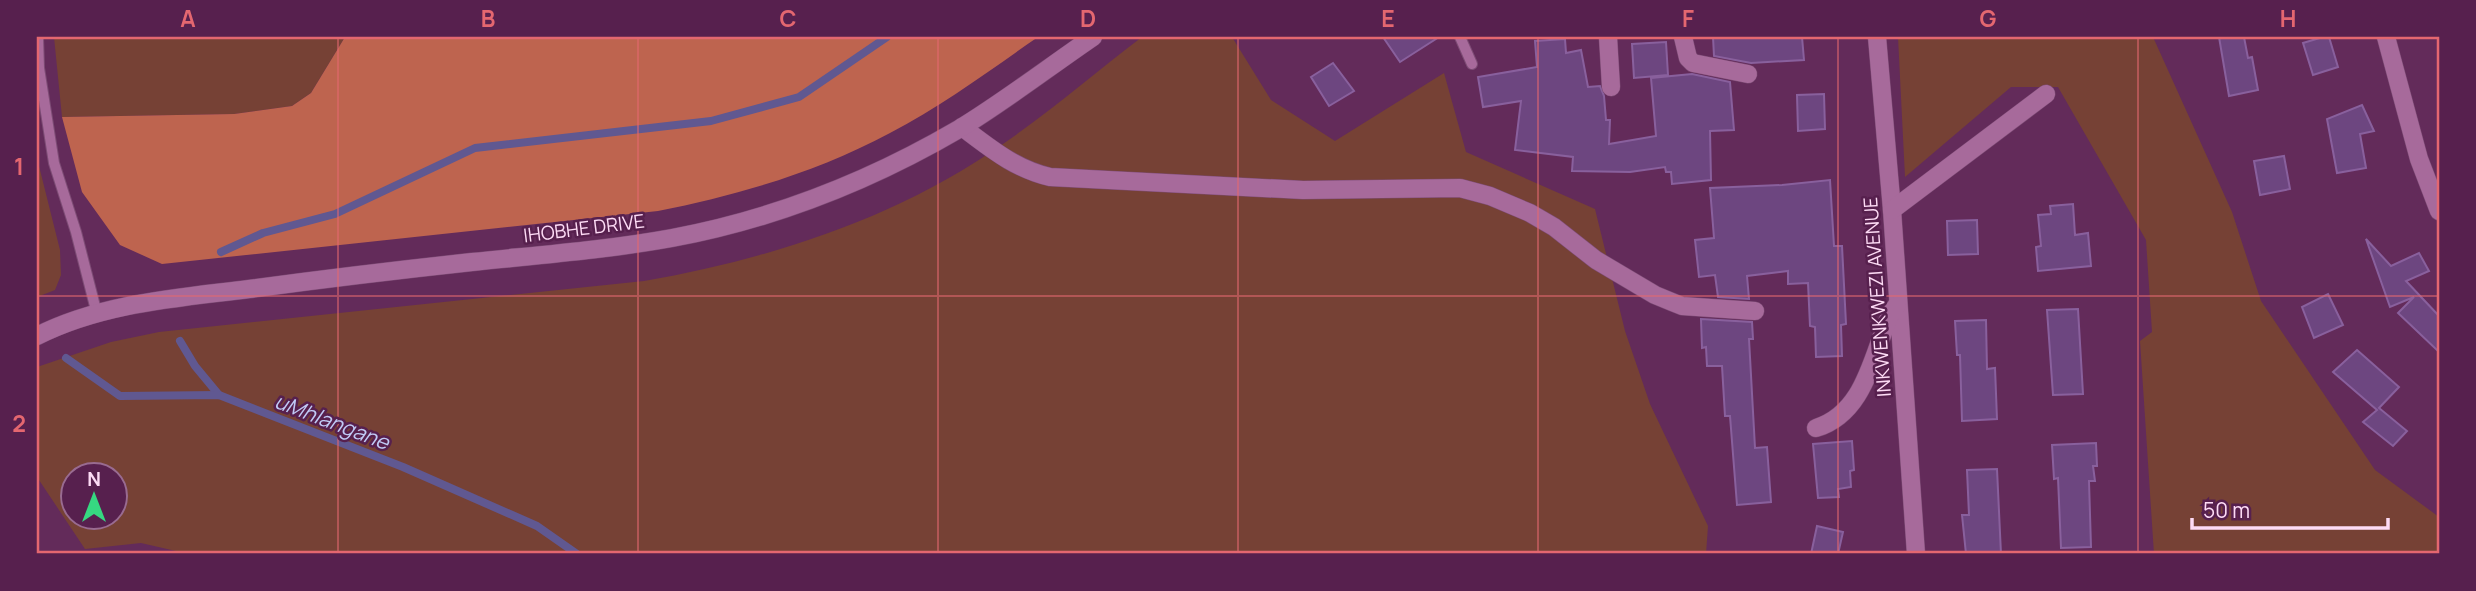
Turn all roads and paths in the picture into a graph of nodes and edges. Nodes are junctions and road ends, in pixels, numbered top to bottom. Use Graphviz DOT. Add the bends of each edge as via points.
graph roads {
  1 [pos="38,37"];
  2 [pos="1093,37"];
  3 [pos="1460,37"];
  4 [pos="1608,37"];
  5 [pos="1683,37"];
  6 [pos="1877,37"];
  7 [pos="2386,37"];
  8 [pos="1472,64"];
  9 [pos="1748,74"];
  10 [pos="1611,87"];
  11 [pos="2046,94"];
  12 [pos="962,127"];
  13 [pos="1892,210"];
  14 [pos="2439,211"];
  15 [pos="1897,305"];
  16 [pos="1755,311"];
  17 [pos="97,314"];
  18 [pos="37,336"];
  19 [pos="1816,428"];
  20 [pos="1916,554"];
  1 -- 17 [label="lane" via="54,163"];
  2 -- 12 [label="street, IHOBHE DRIVE"];
  3 -- 8 [label="lane"];
  4 -- 10 [label="street"];
  5 -- 9 [label="street" via="1693,63"];
  6 -- 13 [label="street, INKWENKWEZI AVENUE"];
  7 -- 14 [label="street"];
  11 -- 13 [label="street"];
  12 -- 16 [label="street" via="996,154 1050,177 1303,190 1432,187 1475,191 1530,213 1655,295 1682,306"];
  12 -- 17 [label="street, IHOBHE DRIVE" via="893,166 796,206 673,238 148,302"];
  13 -- 15 [label="street, INKWENKWEZI AVENUE"];
  15 -- 19 [label="street" via="1855,401 1837,418"];
  15 -- 20 [label="street, INKWENKWEZI AVENUE"];
  17 -- 18 [label="street, IHOBHE DRIVE"];
}
